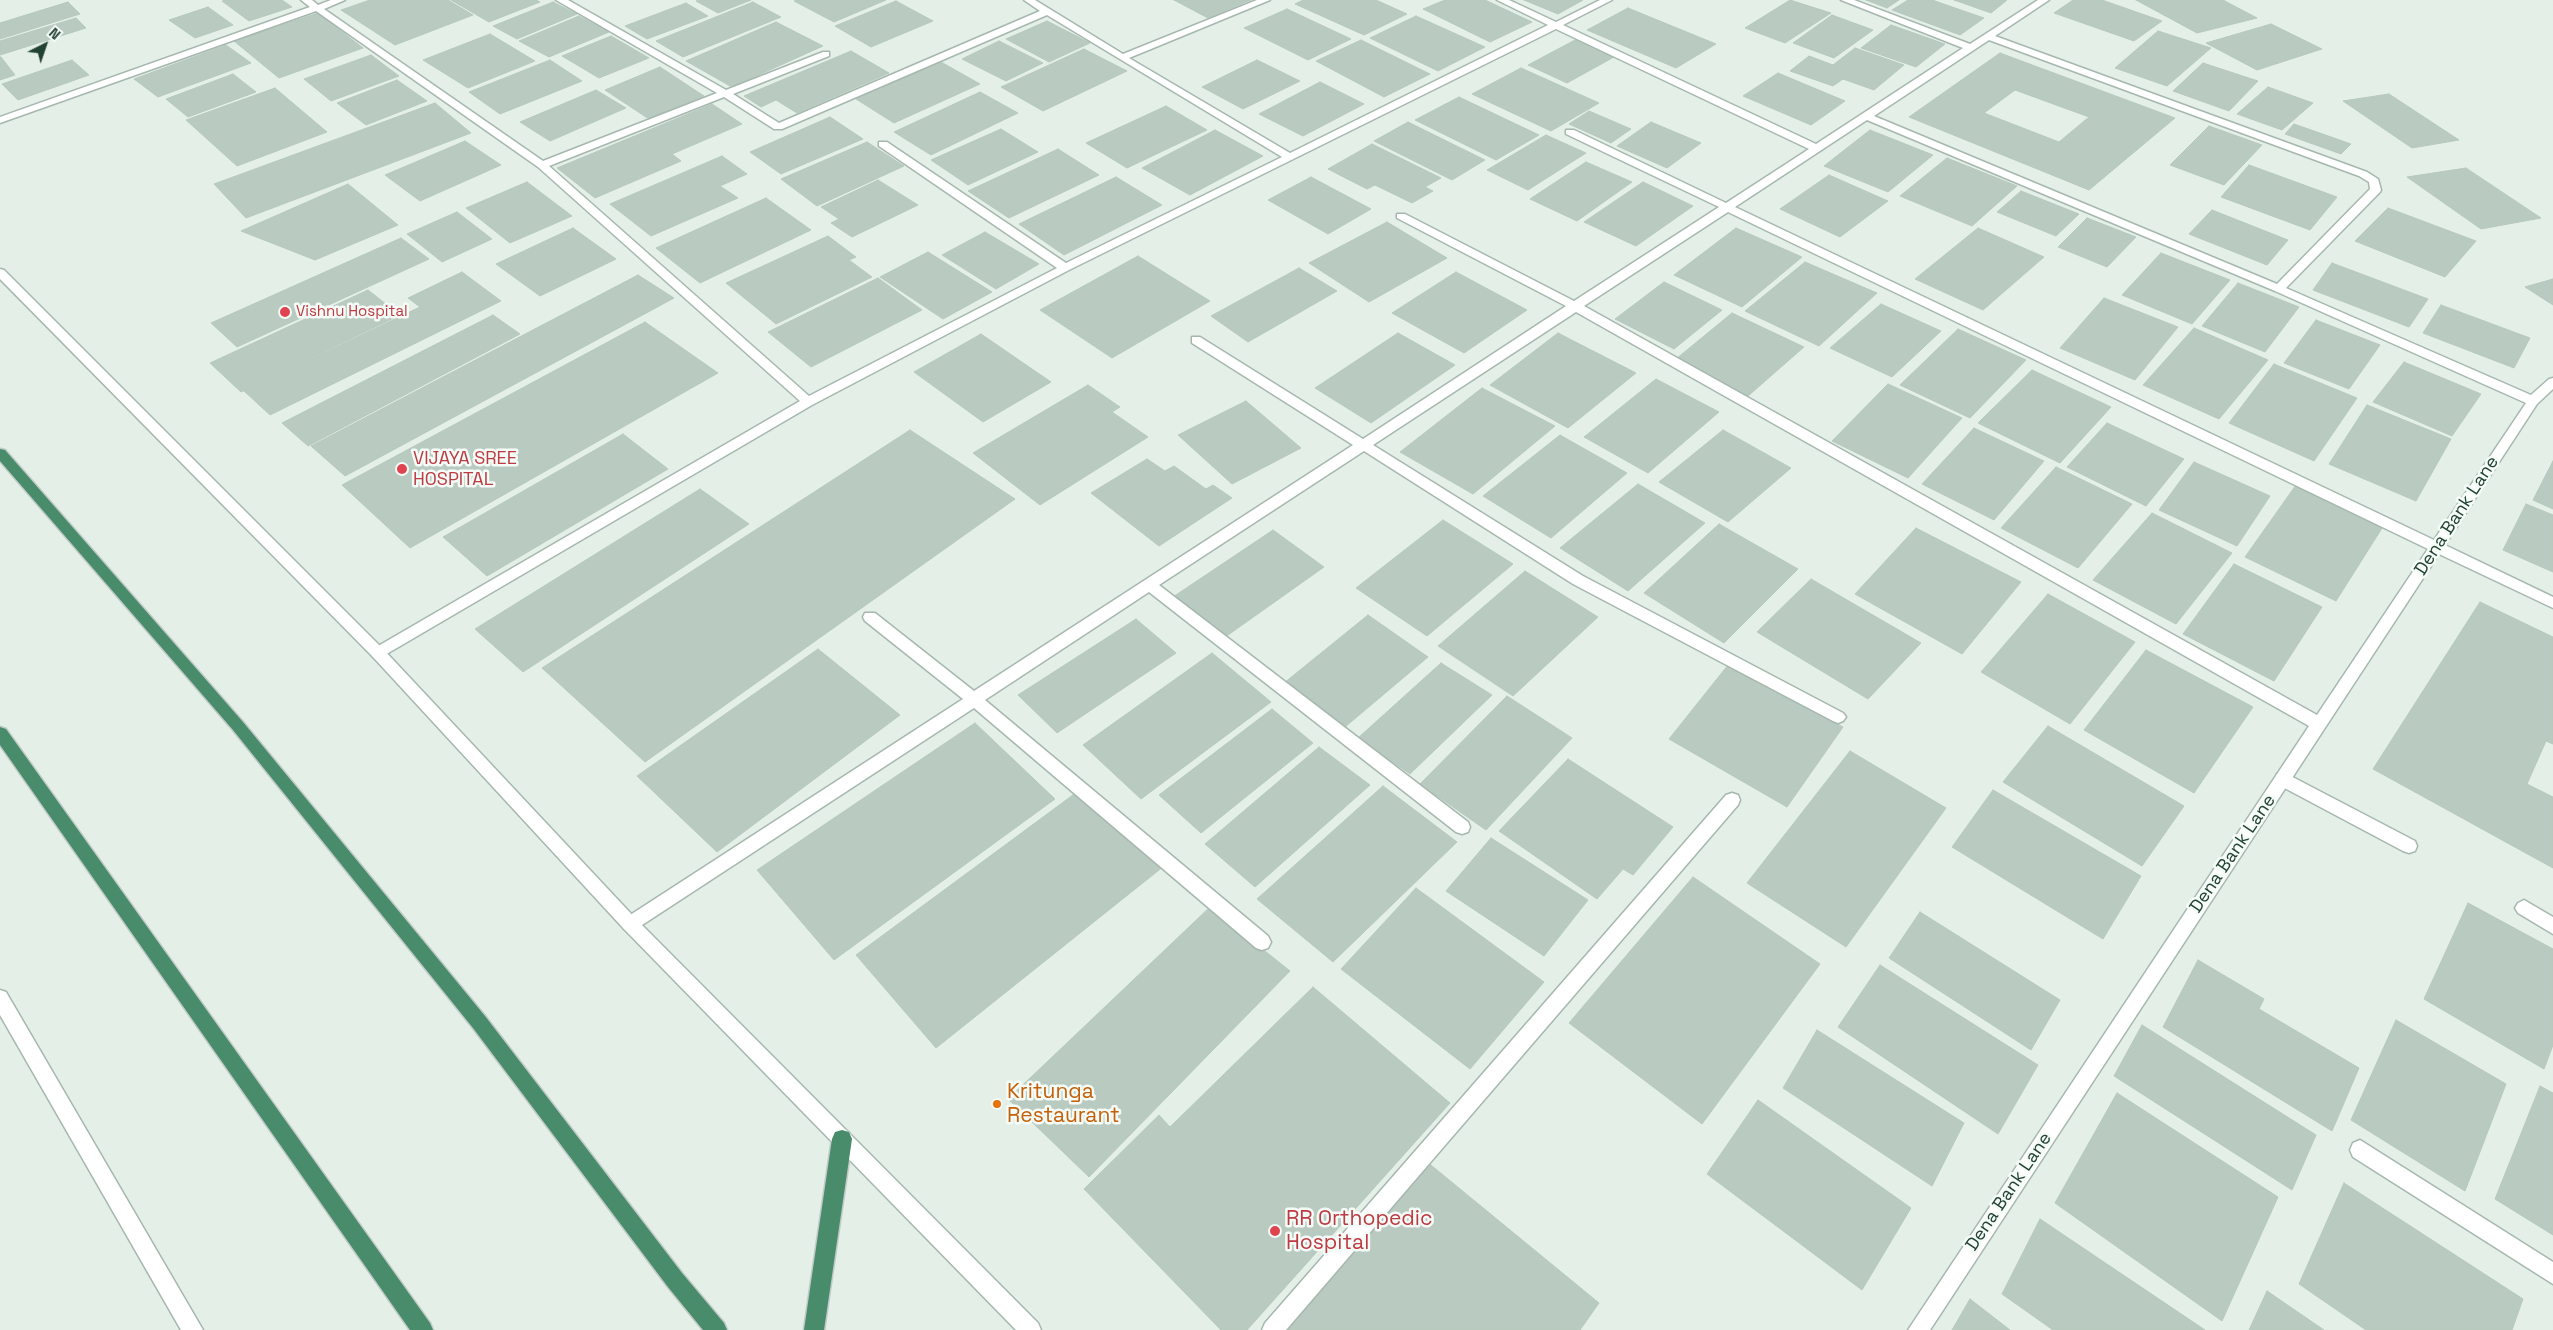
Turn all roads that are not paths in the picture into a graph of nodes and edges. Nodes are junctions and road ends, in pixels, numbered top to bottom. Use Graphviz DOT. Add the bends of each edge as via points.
graph roads {
  1 [pos="306,0"];
  2 [pos="340,0"];
  3 [pos="562,0"];
  4 [pos="1029,0"];
  5 [pos="1265,0"];
  6 [pos="1502,0"];
  7 [pos="1607,0"];
  8 [pos="1846,0"];
  9 [pos="2044,0"];
  10 [pos="317,7"];
  11 [pos="1046,12"];
  12 [pos="1556,24"];
  13 [pos="1988,37"];
  14 [pos="1971,48"];
  15 [pos="826,54"];
  16 [pos="1122,58"];
  17 [pos="726,94"];
  18 [pos="1866,116"];
  19 [pos="0,120"];
  20 [pos="1570,132"];
  21 [pos="883,144"];
  22 [pos="1817,149"];
  23 [pos="1290,157"];
  24 [pos="542,165"];
  25 [pos="1727,208"];
  26 [pos="1401,216"];
  27 [pos="1065,268"];
  28 [pos="0,272"];
  29 [pos="2279,289"];
  30 [pos="1575,306"];
  31 [pos="1196,340"];
  32 [pos="2553,382"];
  33 [pos="2533,401"];
  34 [pos="808,402"];
  35 [pos="1362,445"];
  36 [pos="0,453"];
  37 [pos="2437,546"];
  38 [pos="1149,585"];
  39 [pos="2553,603"];
  40 [pos="870,617"];
  41 [pos="378,653"];
  42 [pos="974,699"];
  43 [pos="1838,717"];
  44 [pos="2319,724"];
  45 [pos="0,733"];
  46 [pos="2283,779"];
  47 [pos="1732,800"];
  48 [pos="1462,827"];
  49 [pos="2409,846"];
  50 [pos="2524,908"];
  51 [pos="630,924"];
  52 [pos="2553,926"];
  53 [pos="1262,942"];
  54 [pos="0,998"];
  55 [pos="842,1139"];
  56 [pos="2360,1150"];
  57 [pos="2553,1274"];
  58 [pos="193,1330"];
  59 [pos="422,1330"];
  60 [pos="717,1330"];
  61 [pos="814,1330"];
  62 [pos="1031,1330"];
  63 [pos="1272,1330"];
  64 [pos="1918,1330"];
  1 -- 10 [label="street"];
  2 -- 10 [label="street"];
  3 -- 17 [label="street"];
  4 -- 11 [label="street"];
  5 -- 16 [label="street"];
  6 -- 12 [label="street"];
  7 -- 12 [label="street"];
  8 -- 14 [label="street"];
  9 -- 13 [label="street"];
  10 -- 19 [label="street"];
  10 -- 24 [label="street"];
  11 -- 16 [label="street"];
  11 -- 17 [label="street" via="778,127"];
  12 -- 22 [label="street"];
  12 -- 23 [label="street"];
  13 -- 14 [label="street"];
  13 -- 29 [label="street" via="2363,174 2374,181 2376,190"];
  14 -- 18 [label="street"];
  15 -- 17 [label="street"];
  16 -- 23 [label="street"];
  17 -- 24 [label="street"];
  18 -- 22 [label="street"];
  18 -- 29 [label="street"];
  20 -- 25 [label="street"];
  21 -- 27 [label="street"];
  22 -- 25 [label="street"];
  23 -- 27 [label="street"];
  24 -- 34 [label="street"];
  25 -- 30 [label="street"];
  25 -- 37 [label="street"];
  26 -- 30 [label="street"];
  27 -- 34 [label="street"];
  28 -- 41 [label="street"];
  29 -- 33 [label="street"];
  30 -- 35 [label="street"];
  30 -- 44 [label="street"];
  31 -- 35 [label="street"];
  32 -- 33 [label="street, Dena Bank Lane"];
  33 -- 37 [label="street, Dena Bank Lane"];
  34 -- 41 [label="street"];
  35 -- 38 [label="street"];
  35 -- 43 [label="street" via="1578,580"];
  36 -- 60 [label="highway" via="245,733 479,1022 674,1280"];
  37 -- 39 [label="street"];
  37 -- 44 [label="street, Dena Bank Lane"];
  38 -- 42 [label="street"];
  38 -- 48 [label="street"];
  40 -- 42 [label="street"];
  41 -- 51 [label="street"];
  42 -- 51 [label="street"];
  42 -- 53 [label="street"];
  44 -- 46 [label="street, Dena Bank Lane"];
  45 -- 59 [label="highway"];
  46 -- 49 [label="street"];
  46 -- 64 [label="street, Dena Bank Lane"];
  47 -- 63 [label="street"];
  50 -- 52 [label="street"];
  51 -- 55 [label="street"];
  54 -- 58 [label="street"];
  55 -- 61 [label="highway"];
  55 -- 62 [label="street"];
  56 -- 57 [label="street"];
}
